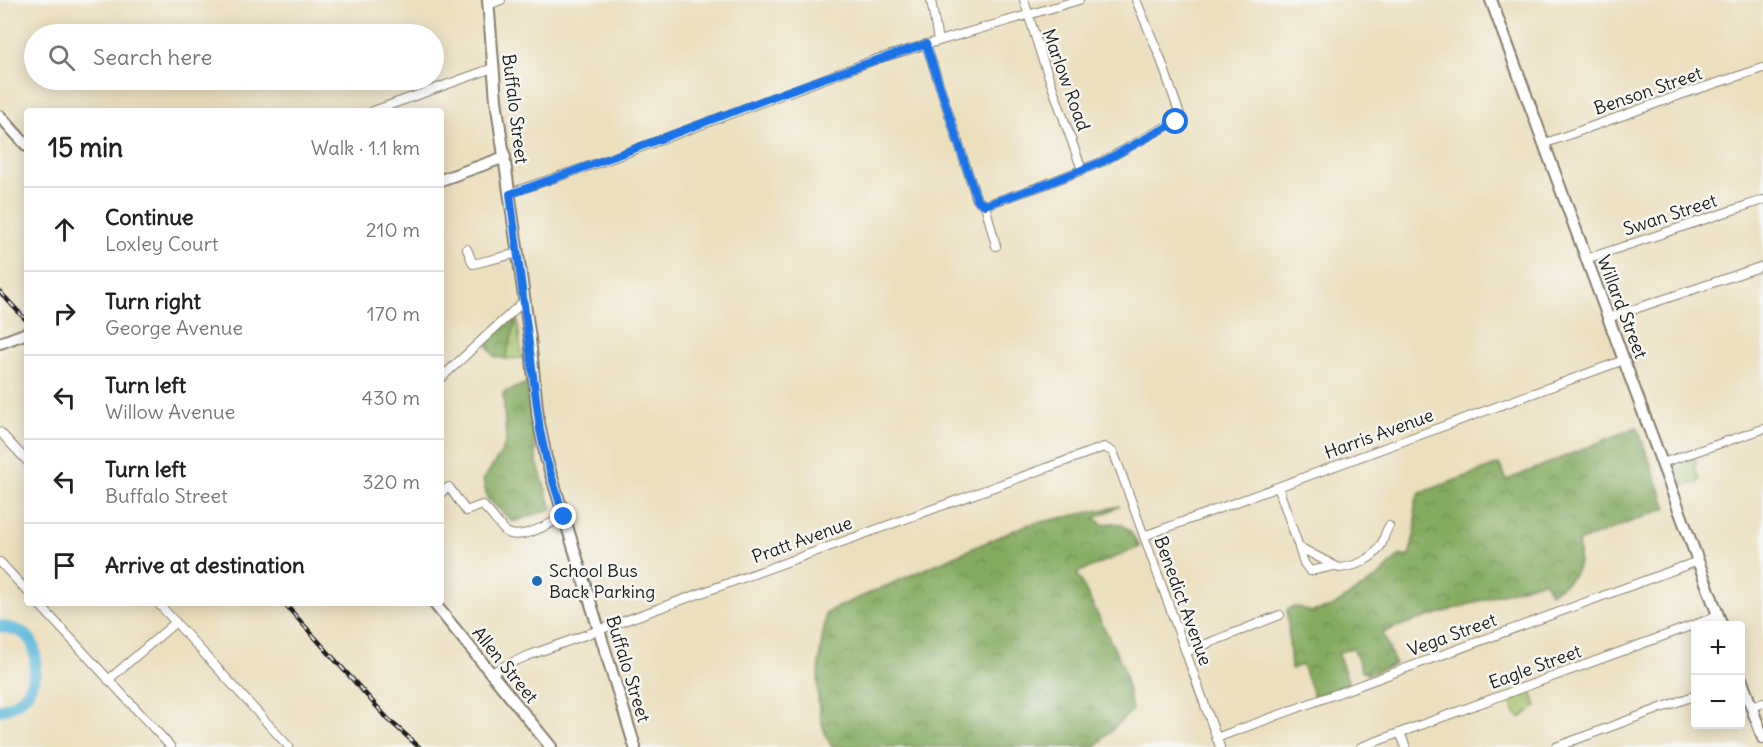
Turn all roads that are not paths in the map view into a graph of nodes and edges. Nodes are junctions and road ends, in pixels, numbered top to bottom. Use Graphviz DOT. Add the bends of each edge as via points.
graph roads {
  1 [pos="501,0"];
  2 [pos="931,0"];
  3 [pos="1023,0"];
  4 [pos="1079,0"];
  5 [pos="1136,0"];
  6 [pos="1491,0"];
  7 [pos="488,2"];
  8 [pos="1027,16"];
  9 [pos="938,41"];
  10 [pos="926,44"];
  11 [pos="493,68"];
  12 [pos="1763,68"];
  13 [pos="444,86"];
  14 [pos="432,90"];
  15 [pos="381,108"];
  16 [pos="0,116"];
  17 [pos="24,143"];
  18 [pos="1543,144"];
  19 [pos="505,157"];
  20 [pos="1082,170"];
  21 [pos="444,179"];
  22 [pos="510,194"];
  23 [pos="1763,200"];
  24 [pos="985,205"];
  25 [pos="996,246"];
  26 [pos="467,249"];
  27 [pos="518,254"];
  28 [pos="1586,259"];
  29 [pos="1763,266"];
  30 [pos="525,300"];
  31 [pos="1608,318"];
  32 [pos="24,334"];
  33 [pos="0,344"];
  34 [pos="1624,360"];
  35 [pos="444,375"];
  36 [pos="1763,429"];
  37 [pos="0,432"];
  38 [pos="24,458"];
  39 [pos="1662,463"];
  40 [pos="1118,464"];
  41 [pos="1278,487"];
  42 [pos="444,490"];
  43 [pos="564,517"];
  44 [pos="1389,526"];
  45 [pos="1144,536"];
  46 [pos="1299,547"];
  47 [pos="1698,561"];
  48 [pos="0,562"];
  49 [pos="1334,566"];
  50 [pos="24,588"];
  51 [pos="41,606"];
  52 [pos="161,606"];
  53 [pos="436,606"];
  54 [pos="1280,615"];
  55 [pos="1720,621"];
  56 [pos="176,622"];
  57 [pos="599,630"];
  58 [pos="1691,631"];
  59 [pos="1186,652"];
  60 [pos="490,674"];
  61 [pos="108,680"];
  62 [pos="1745,688"];
  63 [pos="1691,696"];
  64 [pos="1763,703"];
  65 [pos="1752,707"];
  66 [pos="1400,733"];
  67 [pos="1216,738"];
  68 [pos="1763,738"];
  69 [pos="168,746"];
  70 [pos="289,747"];
  71 [pos="551,747"];
  72 [pos="635,747"];
  73 [pos="1220,747"];
  74 [pos="1361,747"];
  75 [pos="1406,747"];
  76 [pos="1556,747"];
  1 -- 7 [label="street"];
  2 -- 9 [label="street"];
  3 -- 8 [label="street, Marlow Road"];
  4 -- 8 [label="street"];
  5 -- 20 [label="street" via="1181,118"];
  6 -- 18 [label="street, Willard Street"];
  7 -- 11 [label="street, Buffalo Street"];
  8 -- 9 [label="street"];
  8 -- 20 [label="street, Marlow Road"];
  9 -- 10 [label="street"];
  10 -- 22 [label="street"];
  10 -- 24 [label="street" via="977,200"];
  11 -- 13 [label="street"];
  11 -- 19 [label="street, Buffalo Street"];
  12 -- 18 [label="street, Benson Street"];
  14 -- 15 [label="street"];
  16 -- 17 [label="street"];
  18 -- 28 [label="street, Willard Street"];
  19 -- 21 [label="street"];
  19 -- 22 [label="street, Buffalo Street"];
  20 -- 24 [label="street"];
  22 -- 27 [label="street, Buffalo Street"];
  23 -- 28 [label="street, Swan Street"];
  24 -- 25 [label="street"];
  26 -- 27 [label="street" via="473,264"];
  27 -- 30 [label="street, Buffalo Street"];
  28 -- 31 [label="street, Willard Street"];
  29 -- 31 [label="street"];
  30 -- 35 [label="street"];
  30 -- 43 [label="street, Buffalo Street" via="540,430"];
  31 -- 34 [label="street, Willard Street"];
  32 -- 33 [label="street"];
  34 -- 39 [label="street, Willard Street"];
  34 -- 41 [label="street, Harris Avenue"];
  36 -- 39 [label="street"];
  37 -- 38 [label="street"];
  39 -- 47 [label="street, Willard Street"];
  40 -- 45 [label="street, Benedict Avenue"];
  40 -- 57 [label="street, Pratt Avenue" via="1110,448 1090,451"];
  41 -- 45 [label="street, Harris Avenue"];
  41 -- 46 [label="street"];
  42 -- 43 [label="street" via="451,488 466,511 482,506 511,534 527,534"];
  43 -- 57 [label="street, Buffalo Street"];
  44 -- 49 [label="street" via="1381,546 1368,559 1343,568"];
  45 -- 59 [label="street, Benedict Avenue"];
  46 -- 49 [label="street"];
  46 -- 49 [label="street" via="1310,571"];
  47 -- 55 [label="street, Willard Street"];
  47 -- 67 [label="street, Vega Street"];
  48 -- 50 [label="street"];
  51 -- 61 [label="street"];
  52 -- 56 [label="street"];
  53 -- 60 [label="street, Allen Street"];
  54 -- 59 [label="street"];
  56 -- 61 [label="street"];
  56 -- 70 [label="street"];
  57 -- 60 [label="street, Pratt Avenue"];
  57 -- 72 [label="street, Buffalo Street"];
  58 -- 66 [label="street, Eagle Street"];
  59 -- 67 [label="street, Benedict Avenue"];
  60 -- 71 [label="street, Allen Street"];
  61 -- 69 [label="street"];
  62 -- 65 [label="street"];
  63 -- 76 [label="street"];
  64 -- 65 [label="street"];
  65 -- 68 [label="street"];
  66 -- 74 [label="street, Eagle Street"];
  66 -- 75 [label="street"];
  67 -- 73 [label="street, Benedict Avenue"];
}
